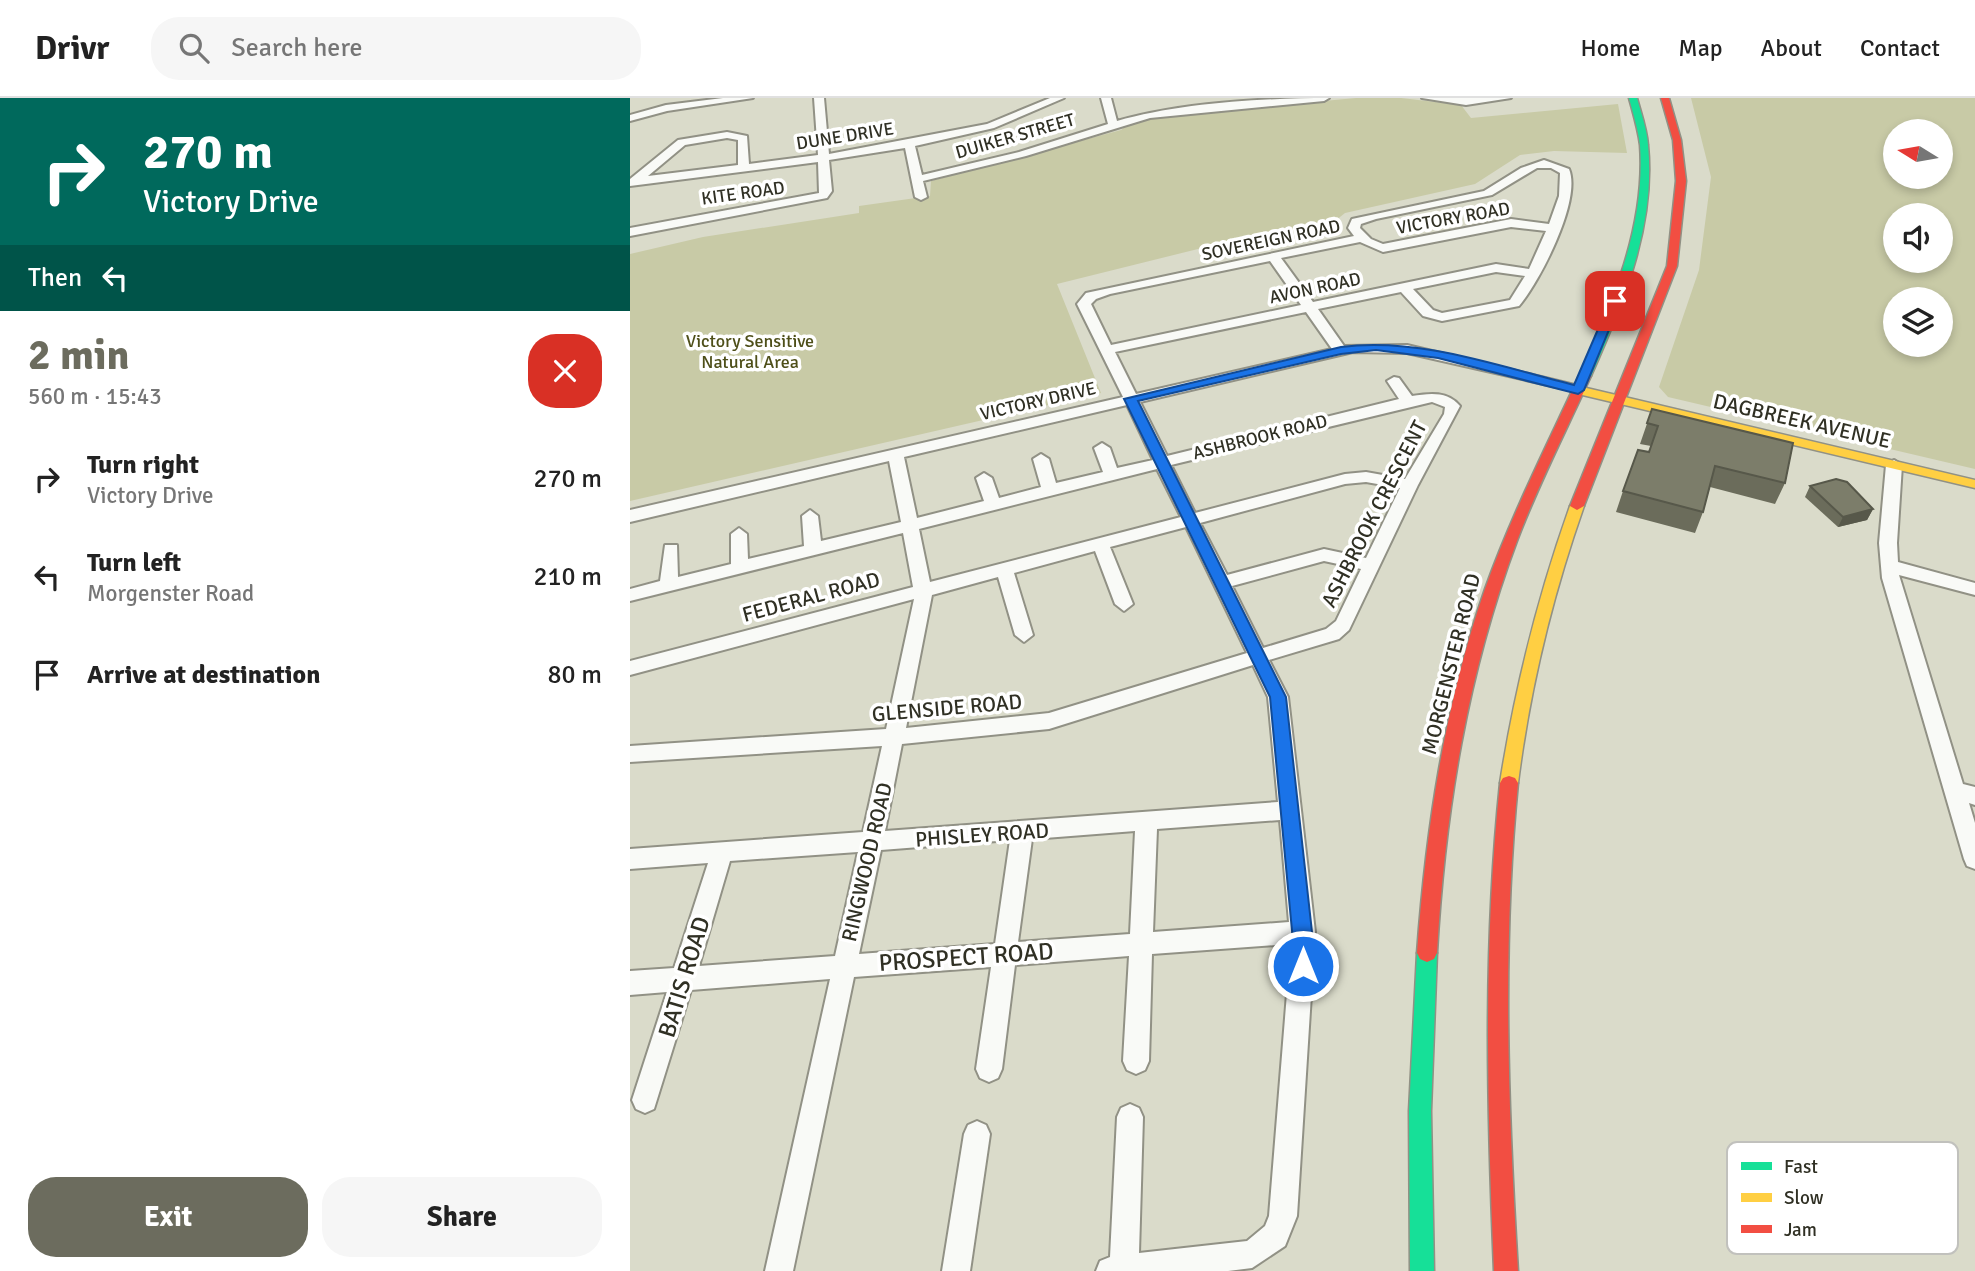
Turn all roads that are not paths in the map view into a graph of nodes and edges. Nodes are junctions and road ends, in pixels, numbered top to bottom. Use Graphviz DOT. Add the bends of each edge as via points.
graph roads {
  1 [pos="746,98"];
  2 [pos="819,98"];
  3 [pos="1059,98"];
  4 [pos="1106,98"];
  5 [pos="1324,98"];
  6 [pos="1427,98"];
  7 [pos="1506,98"];
  8 [pos="1633,98"];
  9 [pos="1665,98"];
  10 [pos="1465,100"];
  11 [pos="1201,104"];
  12 [pos="630,118"];
  13 [pos="1113,125"];
  14 [pos="909,144"];
  15 [pos="824,158"];
  16 [pos="744,169"];
  17 [pos="918,179"];
  18 [pos="631,184"];
  19 [pos="921,197"];
  20 [pos="1552,228"];
  21 [pos="630,232"];
  22 [pos="1362,238"];
  23 [pos="1274,257"];
  24 [pos="1532,273"];
  25 [pos="1403,286"];
  26 [pos="1311,307"];
  27 [pos="1106,350"];
  28 [pos="1341,351"];
  29 [pos="1394,381"];
  30 [pos="1578,390"];
  31 [pos="1130,399"];
  32 [pos="1619,400"];
  33 [pos="1408,401"];
  34 [pos="1102,448"];
  35 [pos="895,453"];
  36 [pos="1041,459"];
  37 [pos="1164,461"];
  38 [pos="1894,465"];
  39 [pos="1112,475"];
  40 [pos="984,478"];
  41 [pos="1975,484"];
  42 [pos="1410,485"];
  43 [pos="1050,490"];
  44 [pos="993,505"];
  45 [pos="630,516"];
  46 [pos="810,516"];
  47 [pos="1191,519"];
  48 [pos="910,525"];
  49 [pos="739,534"];
  50 [pos="1100,543"];
  51 [pos="671,549"];
  52 [pos="813,549"];
  53 [pos="1371,565"];
  54 [pos="1889,566"];
  55 [pos="740,567"];
  56 [pos="1004,569"];
  57 [pos="1222,583"];
  58 [pos="668,585"];
  59 [pos="1975,589"];
  60 [pos="923,590"];
  61 [pos="630,595"];
  62 [pos="1124,604"];
  63 [pos="1024,635"];
  64 [pos="1258,656"];
  65 [pos="630,668"];
  66 [pos="895,737"];
  67 [pos="630,754"];
  68 [pos="1954,791"];
  69 [pos="1975,796"];
  70 [pos="1291,810"];
  71 [pos="1146,823"];
  72 [pos="1022,832"];
  73 [pos="871,842"];
  74 [pos="722,853"];
  75 [pos="630,859"];
  76 [pos="1975,859"];
  77 [pos="1303,932"];
  78 [pos="1142,945"];
  79 [pos="1006,955"];
  80 [pos="843,966"];
  81 [pos="685,979"];
  82 [pos="630,983"];
  83 [pos="1136,1061"];
  84 [pos="989,1069"];
  85 [pos="645,1100"];
  86 [pos="1130,1117"];
  87 [pos="977,1134"];
  88 [pos="1117,1270"];
  89 [pos="779,1271"];
  90 [pos="956,1271"];
  91 [pos="1422,1271"];
  92 [pos="1506,1271"];
  1 -- 12 [label="street" via="666,108"];
  2 -- 15 [label="street"];
  3 -- 14 [label="street, DUNE DRIVE" via="990,126"];
  4 -- 13 [label="street"];
  5 -- 11 [label="street, DUIKER STREET"];
  6 -- 10 [label="street"];
  7 -- 10 [label="street"];
  8 -- 30 [label="main road, MORGENSTER ROAD" via="1646,150 1643,213 1626,276"];
  9 -- 32 [label="main road" via="1681,168 1679,229 1672,266"];
  11 -- 13 [label="street, DUIKER STREET"];
  13 -- 17 [label="street, DUIKER STREET" via="1023,154"];
  14 -- 15 [label="street, DUNE DRIVE"];
  14 -- 17 [label="street"];
  15 -- 16 [label="street, DUNE DRIVE"];
  15 -- 21 [label="street, KITE ROAD" via="827,191 823,197"];
  16 -- 18 [label="street, DUNE DRIVE"];
  16 -- 18 [label="street" via="743,138 727,135 682,142"];
  17 -- 19 [label="street"];
  20 -- 22 [label="street, VICTORY ROAD" via="1511,223 1384,248 1371,246"];
  20 -- 22 [label="street, SOVEREIGN ROAD" via="1563,202 1564,171 1532,165 1485,194 1360,220 1354,228"];
  20 -- 24 [label="street"];
  22 -- 23 [label="street, SOVEREIGN ROAD"];
  23 -- 26 [label="street"];
  23 -- 27 [label="street, SOVEREIGN ROAD" via="1107,291 1085,301"];
  24 -- 25 [label="street, AVON ROAD" via="1496,268"];
  24 -- 25 [label="street" via="1514,303 1450,318 1428,313"];
  25 -- 26 [label="street, AVON ROAD"];
  26 -- 27 [label="street, AVON ROAD"];
  26 -- 28 [label="street"];
  27 -- 31 [label="street"];
  28 -- 30 [label="street, VICTORY DRIVE" via="1376,346 1407,349"];
  28 -- 31 [label="street, VICTORY DRIVE"];
  29 -- 33 [label="street, ASHBROOK CRESCENT"];
  30 -- 32 [label="main road, DAGBREEK AVENUE"];
  30 -- 91 [label="main road, MORGENSTER ROAD" via="1503,553 1472,654 1445,774 1425,959 1419,1088"];
  31 -- 35 [label="street, VICTORY DRIVE"];
  31 -- 37 [label="street"];
  32 -- 38 [label="main road, DAGBREEK AVENUE"];
  32 -- 92 [label="main road" via="1554,573 1516,732 1499,939"];
  33 -- 37 [label="street, ASHBROOK ROAD"];
  33 -- 42 [label="street, ASHBROOK CRESCENT" via="1433,396 1453,406"];
  34 -- 39 [label="street"];
  35 -- 45 [label="street, VICTORY DRIVE"];
  35 -- 48 [label="street, RINGWOOD ROAD"];
  36 -- 43 [label="street"];
  37 -- 39 [label="street, ASHBROOK ROAD"];
  37 -- 47 [label="street"];
  38 -- 41 [label="main road, DAGBREEK AVENUE"];
  38 -- 54 [label="street"];
  39 -- 43 [label="street, ASHBROOK ROAD"];
  40 -- 44 [label="street"];
  42 -- 47 [label="street, FEDERAL ROAD" via="1356,477"];
  42 -- 53 [label="street, ASHBROOK CRESCENT"];
  43 -- 44 [label="street, ASHBROOK ROAD"];
  44 -- 48 [label="street, ASHBROOK ROAD"];
  46 -- 52 [label="street"];
  47 -- 50 [label="street, FEDERAL ROAD"];
  47 -- 57 [label="street"];
  48 -- 52 [label="street, ASHBROOK ROAD"];
  48 -- 60 [label="street, RINGWOOD ROAD"];
  49 -- 55 [label="street"];
  50 -- 56 [label="street, FEDERAL ROAD"];
  50 -- 62 [label="street"];
  51 -- 58 [label="street"];
  52 -- 55 [label="street, ASHBROOK ROAD"];
  53 -- 57 [label="street" via="1324,555"];
  53 -- 64 [label="street, ASHBROOK CRESCENT" via="1343,625 1332,634"];
  54 -- 59 [label="street"];
  54 -- 68 [label="street"];
  55 -- 58 [label="street, ASHBROOK ROAD"];
  56 -- 60 [label="street, FEDERAL ROAD"];
  56 -- 63 [label="street"];
  57 -- 64 [label="street"];
  58 -- 61 [label="street, ASHBROOK ROAD"];
  60 -- 65 [label="street, FEDERAL ROAD"];
  60 -- 66 [label="street, RINGWOOD ROAD"];
  64 -- 66 [label="street, GLENSIDE ROAD" via="1049,721"];
  64 -- 70 [label="street" via="1278,697"];
  66 -- 67 [label="street, GLENSIDE ROAD"];
  66 -- 73 [label="street, RINGWOOD ROAD"];
  68 -- 69 [label="street"];
  68 -- 76 [label="street"];
  70 -- 71 [label="street, PHISLEY ROAD"];
  70 -- 77 [label="street"];
  71 -- 72 [label="street, PHISLEY ROAD"];
  71 -- 78 [label="street"];
  72 -- 73 [label="street, PHISLEY ROAD"];
  72 -- 79 [label="street"];
  73 -- 74 [label="street, PHISLEY ROAD"];
  73 -- 80 [label="street, RINGWOOD ROAD"];
  74 -- 75 [label="street, PHISLEY ROAD"];
  74 -- 81 [label="street, BATIS ROAD"];
  77 -- 78 [label="street, PROSPECT ROAD"];
  77 -- 88 [label="street" via="1303,983 1283,1216 1275,1236 1252,1254"];
  78 -- 79 [label="street, PROSPECT ROAD"];
  78 -- 83 [label="street"];
  79 -- 80 [label="street, PROSPECT ROAD"];
  79 -- 84 [label="street"];
  80 -- 81 [label="street, PROSPECT ROAD"];
  80 -- 89 [label="street, RINGWOOD ROAD"];
  81 -- 82 [label="street, PROSPECT ROAD"];
  81 -- 85 [label="street, BATIS ROAD"];
  86 -- 88 [label="street"];
  87 -- 90 [label="street"];
}
